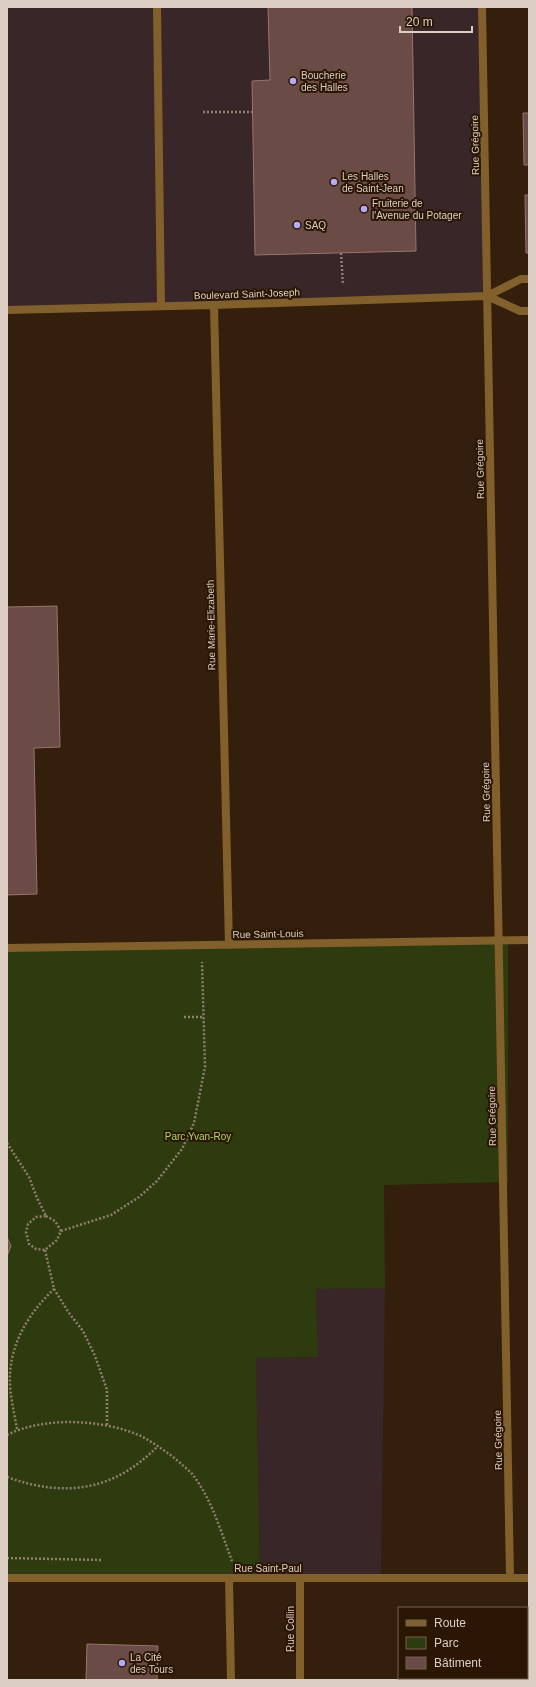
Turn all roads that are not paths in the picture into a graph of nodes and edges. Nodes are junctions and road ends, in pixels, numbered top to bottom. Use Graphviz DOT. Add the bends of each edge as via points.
graph roads {
  1 [pos="157,7"];
  2 [pos="482,7"];
  3 [pos="529,279"];
  4 [pos="487,296"];
  5 [pos="214,305"];
  6 [pos="160,306"];
  7 [pos="7,310"];
  8 [pos="529,311"];
  9 [pos="499,940"];
  10 [pos="529,940"];
  11 [pos="229,945"];
  12 [pos="7,948"];
  13 [pos="7,1578"];
  14 [pos="229,1578"];
  15 [pos="300,1578"];
  16 [pos="510,1578"];
  17 [pos="529,1578"];
  18 [pos="231,1680"];
  19 [pos="300,1680"];
  1 -- 6 [label="street"];
  2 -- 4 [label="street, Rue Grégoire"];
  3 -- 4 [label="street, Boulevard Saint-Joseph" via="521,279"];
  4 -- 5 [label="street, Boulevard Saint-Joseph"];
  4 -- 8 [label="street, Boulevard Saint-Joseph" via="520,311"];
  4 -- 9 [label="street, Rue Grégoire"];
  5 -- 6 [label="street, Boulevard Saint-Joseph"];
  5 -- 11 [label="street, Rue Marie-Elizabeth"];
  6 -- 7 [label="street, Boulevard Saint-Joseph"];
  9 -- 10 [label="street, Rue Saint-Louis"];
  9 -- 11 [label="street, Rue Saint-Louis"];
  9 -- 16 [label="street, Rue Grégoire"];
  11 -- 12 [label="street, Rue Saint-Louis"];
  13 -- 14 [label="street, Rue Saint-Paul"];
  14 -- 15 [label="street, Rue Saint-Paul"];
  14 -- 18 [label="street"];
  15 -- 16 [label="street, Rue Saint-Paul"];
  15 -- 19 [label="street, Rue Collin"];
  16 -- 17 [label="street, Rue Saint-Paul"];
}
